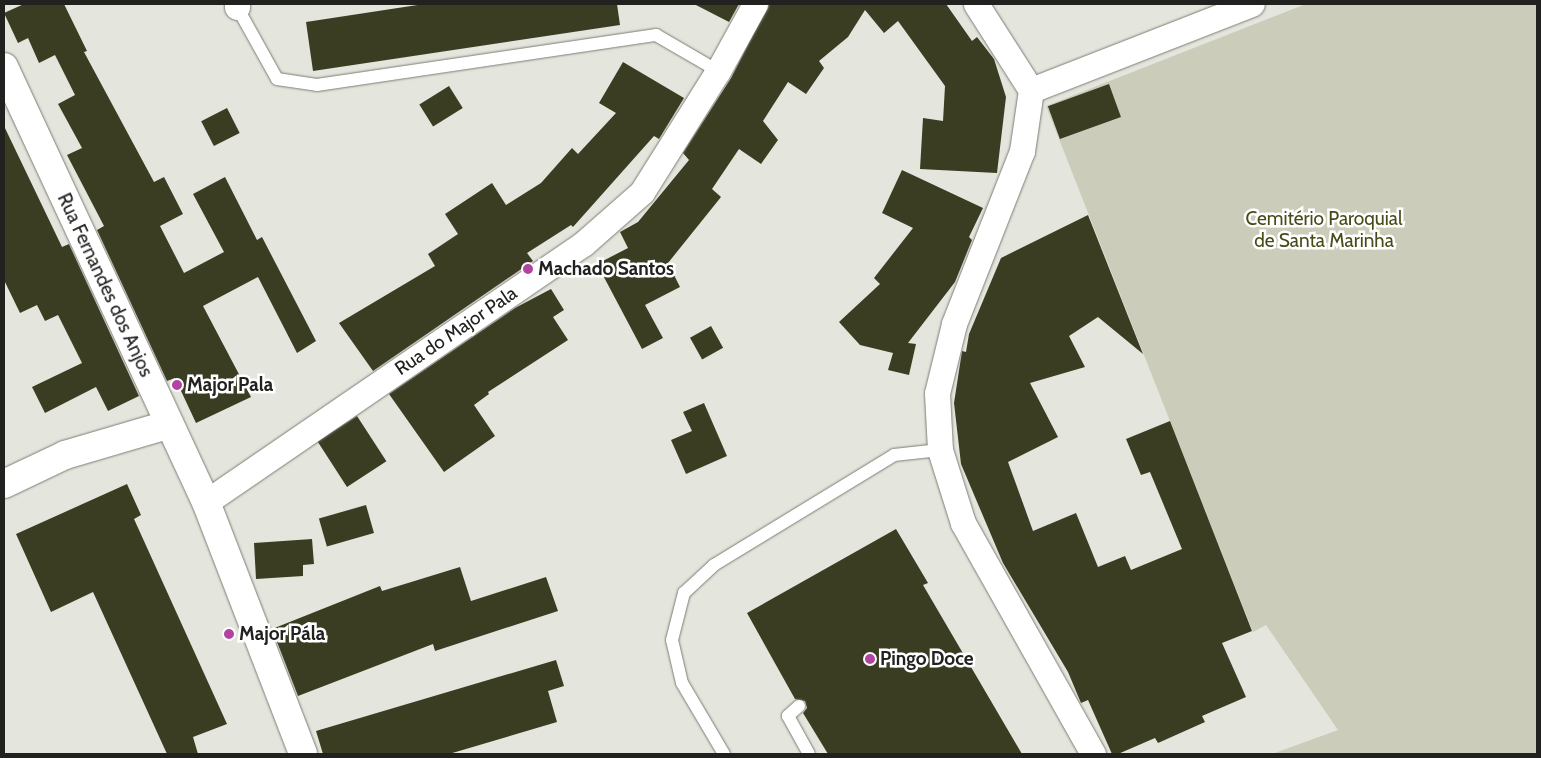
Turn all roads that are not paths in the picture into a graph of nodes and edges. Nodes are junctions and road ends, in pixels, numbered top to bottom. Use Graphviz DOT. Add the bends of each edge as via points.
graph roads {
  1 [pos="755,4"];
  2 [pos="976,4"];
  3 [pos="1252,4"];
  4 [pos="237,5"];
  5 [pos="4,67"];
  6 [pos="718,70"];
  7 [pos="1031,90"];
  8 [pos="170,424"];
  9 [pos="940,450"];
  10 [pos="4,484"];
  11 [pos="206,502"];
  12 [pos="799,706"];
  13 [pos="303,754"];
  14 [pos="724,754"];
  15 [pos="809,754"];
  16 [pos="1093,754"];
  1 -- 6 [label="street, Rua do Major Pala"];
  2 -- 7 [label="street"];
  3 -- 7 [label="street"];
  4 -- 6 [label="lane" via="277,79 317,85 656,35"];
  5 -- 8 [label="street, Rua Fernandes dos Anjos"];
  6 -- 11 [label="street, Rua do Major Pala" via="642,192 583,244"];
  7 -- 9 [label="street" via="1022,151 954,324 937,393"];
  8 -- 10 [label="street" via="65,455"];
  8 -- 11 [label="street, Rua Fernandes dos Anjos"];
  9 -- 14 [label="lane" via="894,455 714,565 684,594 672,640 682,683"];
  9 -- 16 [label="street" via="963,523"];
  11 -- 13 [label="street, Rua Fernandes dos Anjos"];
  12 -- 15 [label="lane" via="788,716"];
}
